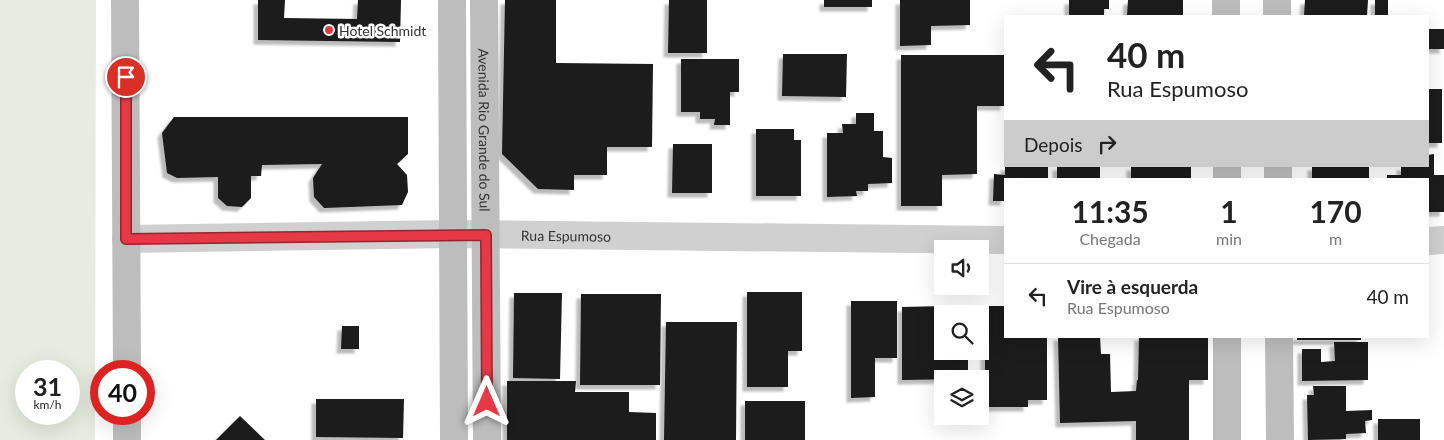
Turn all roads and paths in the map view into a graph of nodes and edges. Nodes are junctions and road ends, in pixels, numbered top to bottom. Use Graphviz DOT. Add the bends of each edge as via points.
graph roads {
  1 [pos="125,0"];
  2 [pos="452,0"];
  3 [pos="484,0"];
  4 [pos="1226,0"];
  5 [pos="1277,0"];
  6 [pos="1226,15"];
  7 [pos="1277,15"];
  8 [pos="453,234"];
  9 [pos="486,235"];
  10 [pos="126,239"];
  11 [pos="1004,240"];
  12 [pos="1444,240"];
  13 [pos="1429,241"];
  14 [pos="1227,338"];
  15 [pos="1279,338"];
  16 [pos="127,360"];
  17 [pos="127,425"];
  18 [pos="127,440"];
  19 [pos="454,440"];
  20 [pos="487,440"];
  21 [pos="1227,440"];
  22 [pos="1280,440"];
  1 -- 10 [label="street"];
  2 -- 8 [label="street"];
  3 -- 9 [label="street, Avenida Rio Grande do Sul"];
  4 -- 6 [label="street"];
  5 -- 7 [label="street"];
  8 -- 9 [label="street, Rua Espumoso"];
  8 -- 10 [label="street, Rua Espumoso"];
  8 -- 19 [label="street"];
  9 -- 11 [label="street, Rua Espumoso"];
  9 -- 20 [label="street, Avenida Rio Grande do Sul"];
  10 -- 16 [label="street"];
  12 -- 13 [label="street"];
  14 -- 21 [label="street"];
  15 -- 22 [label="street"];
  17 -- 18 [label="street"];
}
